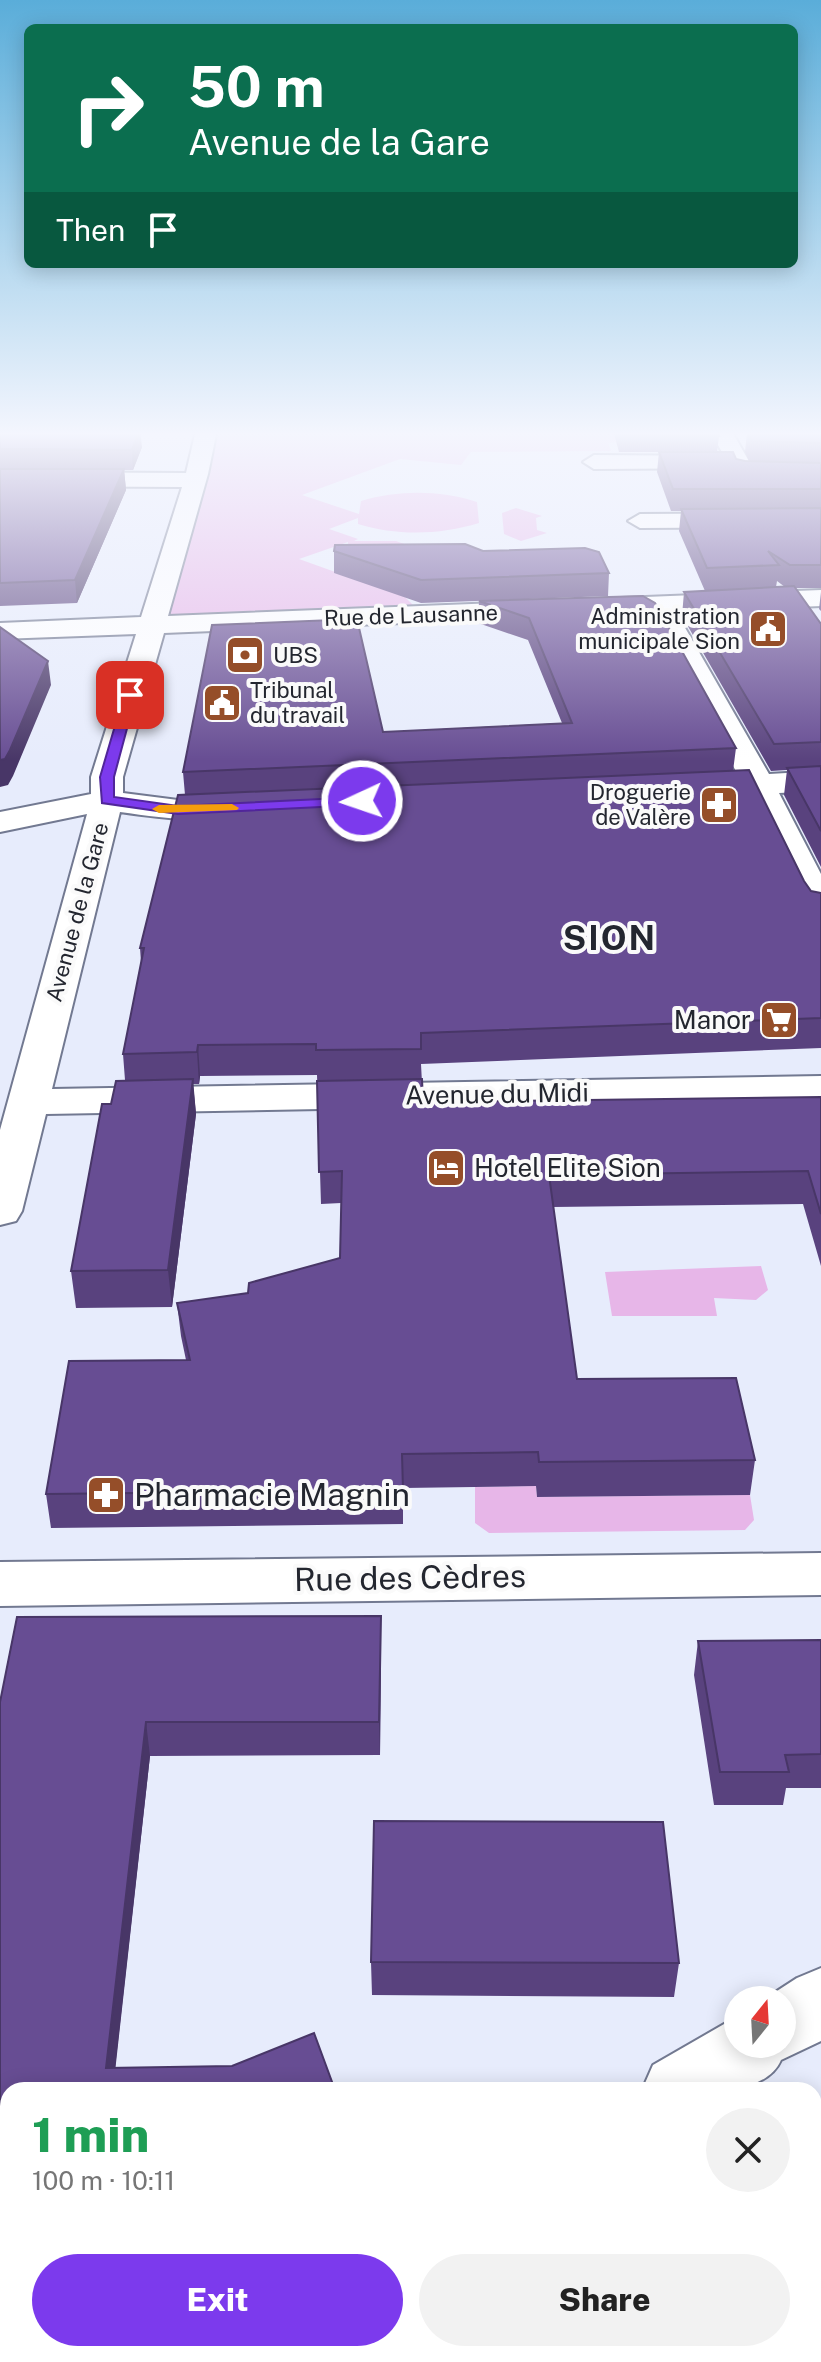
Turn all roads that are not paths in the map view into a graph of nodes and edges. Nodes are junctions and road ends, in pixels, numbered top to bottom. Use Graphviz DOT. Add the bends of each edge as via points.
graph roads {
  1 [pos="176,540"];
  2 [pos="655,603"];
  3 [pos="816,605"];
  4 [pos="150,624"];
  5 [pos="0,631"];
  6 [pos="821,781"];
  7 [pos="759,784"];
  8 [pos="662,788"];
  9 [pos="107,800"];
  10 [pos="270,806"];
  11 [pos="2,822"];
  12 [pos="91,856"];
  13 [pos="821,909"];
  14 [pos="821,1088"];
  15 [pos="29,1102"];
  16 [pos="0,1211"];
  17 [pos="821,1574"];
  18 [pos="0,1584"];
  19 [pos="821,2001"];
  20 [pos="796,2018"];
  21 [pos="730,2058"];
  22 [pos="691,2082"];
  1 -- 4 [label="street, Avenue de la Gare"];
  2 -- 3 [label="street, Rue de Lausanne"];
  2 -- 4 [label="street, Rue de Lausanne"];
  2 -- 7 [label="street"];
  4 -- 5 [label="street, Rue de Lausanne"];
  4 -- 9 [label="street, Avenue de la Gare" via="107,777"];
  6 -- 7 [label="street"];
  7 -- 8 [label="street"];
  7 -- 13 [label="street"];
  9 -- 10 [label="street" via="178,810"];
  9 -- 11 [label="street"];
  9 -- 12 [label="street, Avenue de la Gare"];
  11 -- 12 [label="street" via="41,832"];
  12 -- 15 [label="street, Avenue de la Gare"];
  14 -- 15 [label="street, Avenue du Midi"];
  15 -- 16 [label="street, Avenue de la Gare"];
  17 -- 18 [label="street, Rue des Cèdres"];
  19 -- 20 [label="street"];
  21 -- 22 [label="street"];
}
